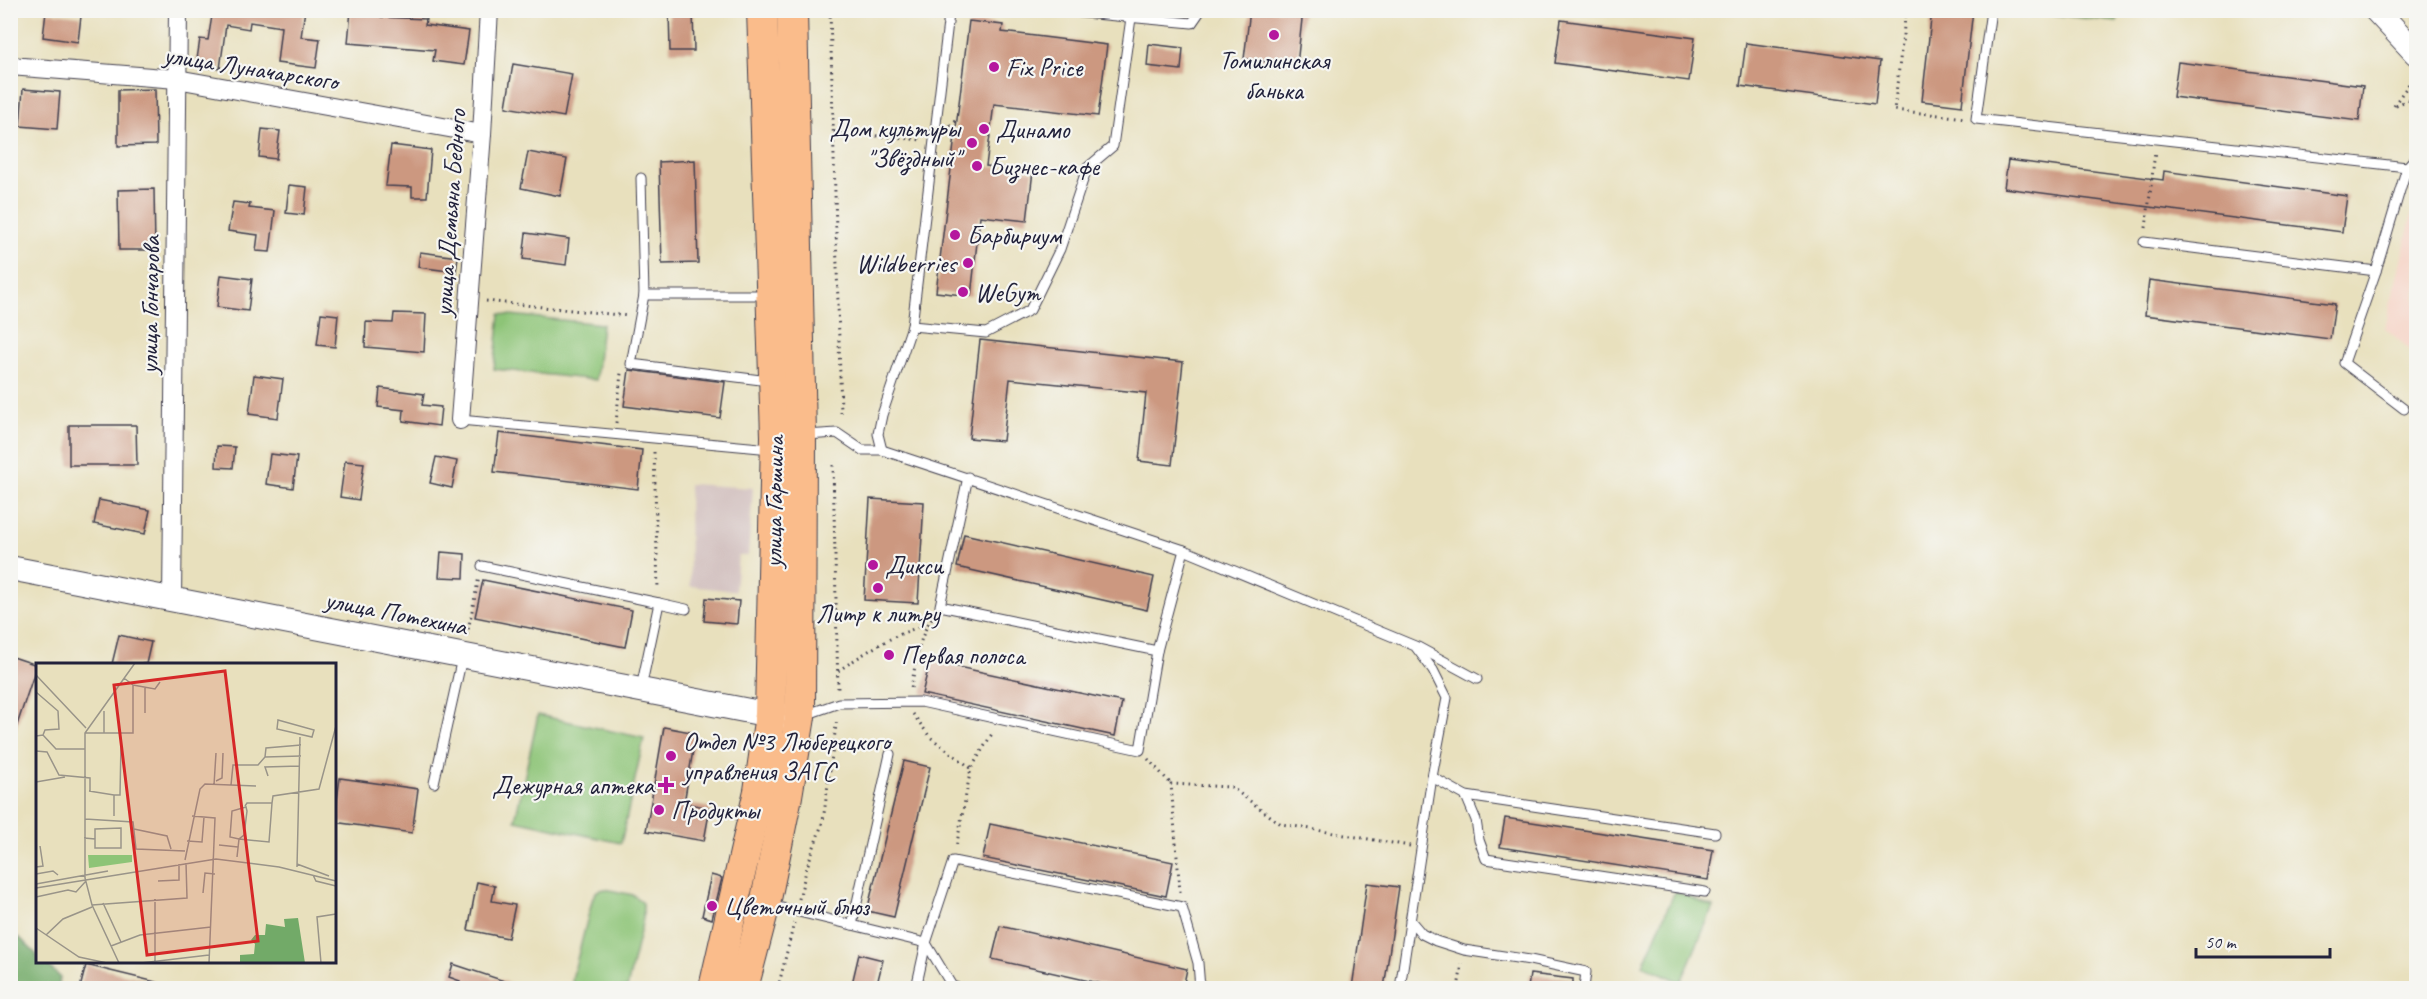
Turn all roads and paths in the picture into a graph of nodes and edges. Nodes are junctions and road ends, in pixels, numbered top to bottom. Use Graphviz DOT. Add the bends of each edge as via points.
graph roads {
  1 [pos="178,10"];
  2 [pos="489,10"];
  3 [pos="762,10"];
  4 [pos="792,10"];
  5 [pos="830,10"];
  6 [pos="958,10"];
  7 [pos="1051,10"];
  8 [pos="1201,10"];
  9 [pos="1906,10"];
  10 [pos="1991,10"];
  11 [pos="2376,10"];
  12 [pos="1131,18"];
  13 [pos="2416,53"];
  14 [pos="10,66"];
  15 [pos="2416,74"];
  16 [pos="177,79"];
  17 [pos="2416,97"];
  18 [pos="1976,119"];
  19 [pos="957,120"];
  20 [pos="834,132"];
  21 [pos="482,134"];
  22 [pos="2156,139"];
  23 [pos="934,141"];
  24 [pos="2416,158"];
  25 [pos="2407,167"];
  26 [pos="641,178"];
  27 [pos="2144,242"];
  28 [pos="2376,271"];
  29 [pos="772,295"];
  30 [pos="644,296"];
  31 [pos="469,299"];
  32 [pos="640,317"];
  33 [pos="912,326"];
  34 [pos="631,364"];
  35 [pos="774,381"];
  36 [pos="2404,409"];
  37 [pos="841,413"];
  38 [pos="460,420"];
  39 [pos="615,434"];
  40 [pos="654,438"];
  41 [pos="788,442"];
  42 [pos="882,450"];
  43 [pos="968,477"];
  44 [pos="1184,550"];
  45 [pos="482,566"];
  46 [pos="10,568"];
  47 [pos="172,600"];
  48 [pos="658,603"];
  49 [pos="940,606"];
  50 [pos="686,609"];
  51 [pos="926,625"];
  52 [pos="1415,646"];
  53 [pos="1156,651"];
  54 [pos="462,655"];
  55 [pos="838,671"];
  56 [pos="1477,679"];
  57 [pos="640,690"];
  58 [pos="908,703"];
  59 [pos="770,715"];
  60 [pos="800,717"];
  61 [pos="1000,720"];
  62 [pos="1140,750"];
  63 [pos="890,754"];
  64 [pos="971,768"];
  65 [pos="1431,777"];
  66 [pos="434,783"];
  67 [pos="1171,784"];
  68 [pos="1466,796"];
  69 [pos="1715,833"];
  70 [pos="1421,848"];
  71 [pos="953,861"];
  72 [pos="1705,892"];
  73 [pos="765,904"];
  74 [pos="1182,907"];
  75 [pos="1410,920"];
  76 [pos="852,925"];
  77 [pos="926,944"];
  78 [pos="1464,950"];
  79 [pos="714,988"];
  80 [pos="743,988"];
  81 [pos="916,988"];
  82 [pos="960,988"];
  83 [pos="1200,988"];
  84 [pos="1400,988"];
  85 [pos="1458,988"];
  86 [pos="1584,988"];
  1 -- 16 [label="street, улица Гончарова"];
  2 -- 21 [label="street, улица Демьяна Бедного"];
  3 -- 29 [label="main road, улица Гаршина"];
  4 -- 41 [label="main road, улица Гаршина"];
  5 -- 20 [label="path"];
  6 -- 23 [label="lane" via="949,14"];
  7 -- 12 [label="lane"];
  8 -- 12 [label="lane" via="1192,23"];
  9 -- 18 [label="path" via="1894,110"];
  10 -- 18 [label="lane"];
  11 -- 13 [label="street"];
  12 -- 33 [label="lane" via="1113,146 1087,168 1060,249 1030,310 986,333"];
  14 -- 16 [label="street, улица Луначарского"];
  15 -- 17 [label="path" via="2394,105"];
  16 -- 21 [label="street, улица Луначарского"];
  16 -- 47 [label="street, улица Гончарова"];
  18 -- 22 [label="lane"];
  19 -- 23 [label="path"];
  20 -- 23 [label="path"];
  20 -- 37 [label="path"];
  21 -- 31 [label="street, улица Демьяна Бедного"];
  22 -- 25 [label="lane"];
  22 -- 27 [label="path"];
  23 -- 33 [label="lane"];
  24 -- 25 [label="lane"];
  25 -- 28 [label="lane"];
  26 -- 30 [label="lane"];
  27 -- 28 [label="lane"];
  28 -- 36 [label="lane" via="2344,363"];
  29 -- 30 [label="lane"];
  29 -- 35 [label="main road, улица Гаршина"];
  30 -- 32 [label="lane"];
  31 -- 32 [label="path"];
  31 -- 38 [label="street, улица Демьяна Бедного"];
  32 -- 34 [label="lane"];
  33 -- 42 [label="lane" via="882,415 878,434"];
  34 -- 35 [label="lane"];
  34 -- 39 [label="path" via="621,373"];
  35 -- 41 [label="main road, улица Гаршина"];
  38 -- 39 [label="lane"];
  39 -- 40 [label="lane"];
  40 -- 41 [label="lane"];
  40 -- 48 [label="path"];
  41 -- 42 [label="lane" via="837,433 862,450"];
  41 -- 59 [label="main road, улица Гаршина"];
  41 -- 60 [label="main road, улица Гаршина"];
  42 -- 43 [label="lane"];
  43 -- 44 [label="lane"];
  43 -- 49 [label="lane"];
  44 -- 52 [label="lane"];
  44 -- 53 [label="lane"];
  45 -- 48 [label="lane"];
  45 -- 54 [label="path"];
  46 -- 47 [label="street, улица Потехина"];
  47 -- 54 [label="street, улица Потехина"];
  48 -- 50 [label="lane"];
  48 -- 57 [label="lane"];
  49 -- 51 [label="path"];
  49 -- 53 [label="lane"];
  51 -- 55 [label="path" via="883,641"];
  51 -- 58 [label="path"];
  52 -- 56 [label="lane"];
  52 -- 65 [label="lane" via="1447,698"];
  53 -- 62 [label="lane"];
  54 -- 57 [label="street, улица Потехина"];
  54 -- 66 [label="lane"];
  57 -- 59 [label="street, улица Потехина"];
  58 -- 60 [label="lane" via="839,704"];
  58 -- 61 [label="lane" via="921,702"];
  58 -- 64 [label="path" via="930,737"];
  59 -- 60 [label="street, улица Потехина"];
  59 -- 79 [label="main road, улица Гаршина" via="759,791"];
  60 -- 73 [label="main road, улица Гаршина"];
  61 -- 62 [label="lane"];
  61 -- 64 [label="path"];
  62 -- 67 [label="path"];
  63 -- 76 [label="lane"];
  64 -- 71 [label="path"];
  65 -- 68 [label="lane"];
  65 -- 70 [label="lane"];
  67 -- 70 [label="path" via="1231,787 1281,824"];
  67 -- 74 [label="path"];
  68 -- 69 [label="lane"];
  68 -- 72 [label="lane" via="1486,859"];
  70 -- 75 [label="lane"];
  71 -- 74 [label="lane"];
  71 -- 77 [label="lane"];
  73 -- 76 [label="lane"];
  73 -- 80 [label="main road, улица Гаршина"];
  74 -- 83 [label="lane" via="1198,963"];
  75 -- 78 [label="lane" via="1422,934"];
  75 -- 84 [label="lane"];
  76 -- 77 [label="lane"];
  77 -- 81 [label="lane"];
  77 -- 82 [label="lane" via="952,986"];
  78 -- 85 [label="path"];
  78 -- 86 [label="lane" via="1586,972"];
}
